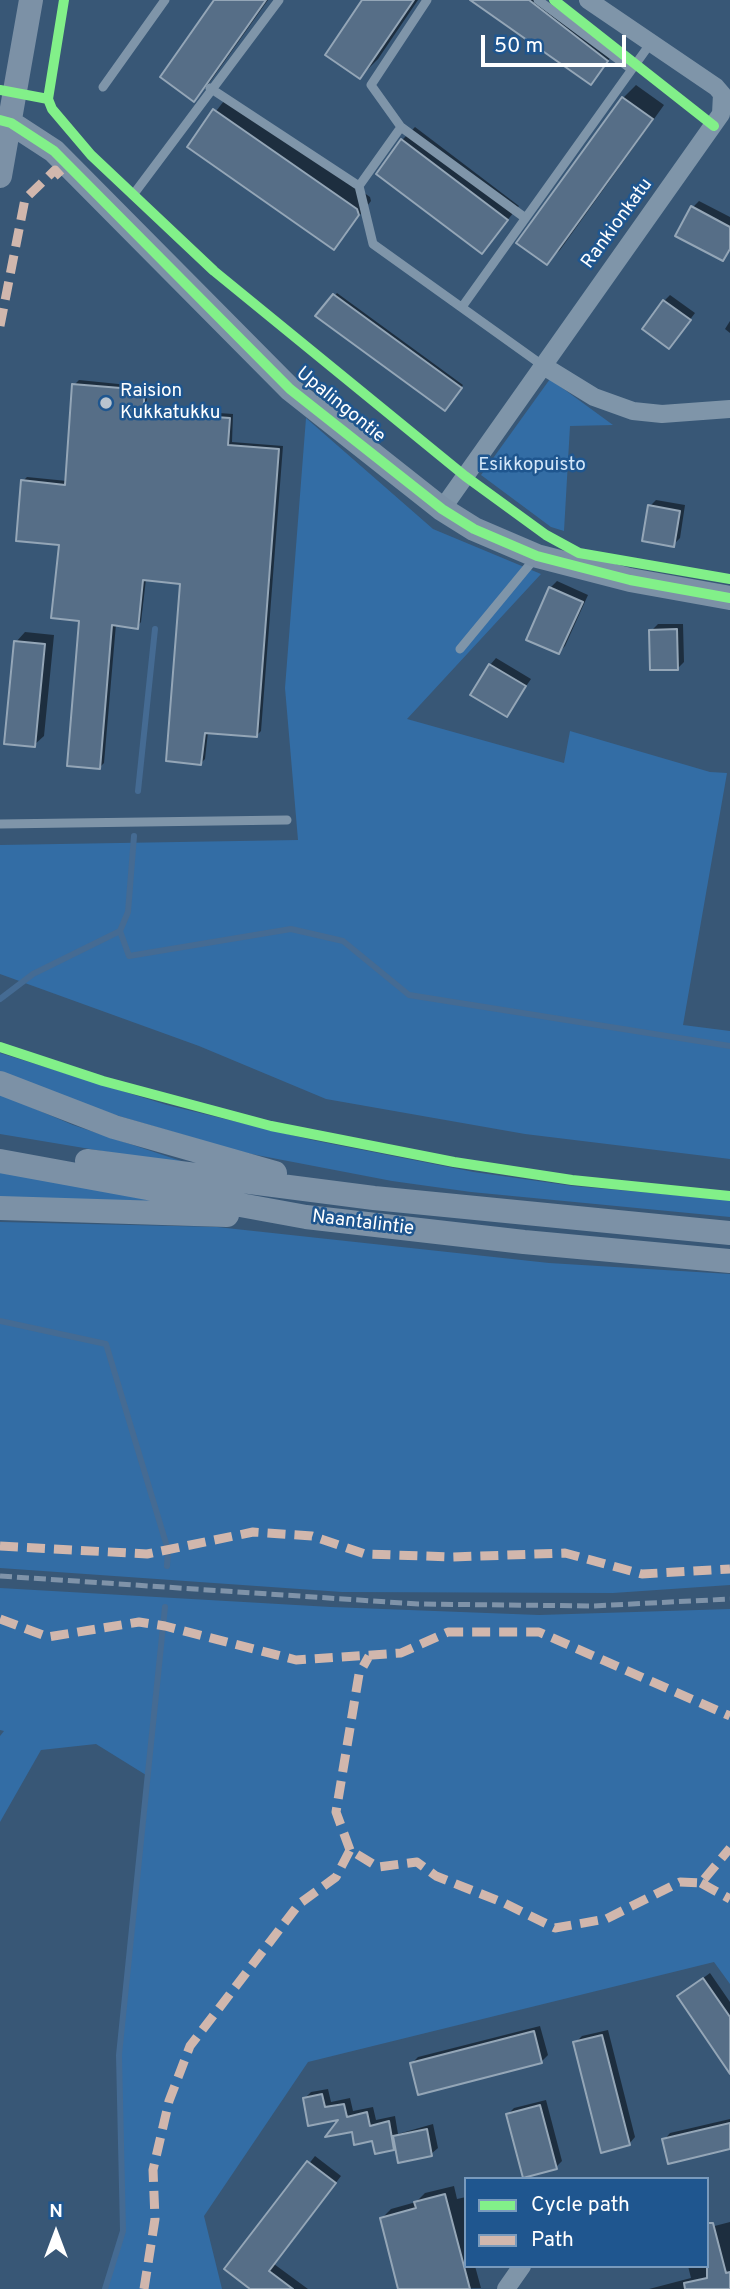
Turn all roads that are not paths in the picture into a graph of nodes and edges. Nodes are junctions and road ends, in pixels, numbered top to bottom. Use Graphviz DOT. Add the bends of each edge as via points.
graph roads {
  1 [pos="31,0"];
  2 [pos="165,0"];
  3 [pos="279,0"];
  4 [pos="427,0"];
  5 [pos="538,0"];
  6 [pos="588,0"];
  7 [pos="650,44"];
  8 [pos="631,69"];
  9 [pos="103,87"];
  10 [pos="210,88"];
  11 [pos="5,121"];
  12 [pos="401,127"];
  13 [pos="0,176"];
  14 [pos="359,186"];
  15 [pos="133,195"];
  16 [pos="524,217"];
  17 [pos="462,307"];
  18 [pos="542,365"];
  19 [pos="730,409"];
  20 [pos="442,509"];
  21 [pos="537,556"];
  22 [pos="730,598"];
  23 [pos="460,649"];
  24 [pos="287,820"];
  25 [pos="0,824"];
  26 [pos="0,1083"];
  27 [pos="0,1147"];
  28 [pos="0,1161"];
  29 [pos="374,1198"];
  30 [pos="0,1208"];
  31 [pos="306,1217"];
  32 [pos="730,1233"];
  33 [pos="730,1261"];
  34 [pos="521,2268"];
  35 [pos="506,2289"];
  1 -- 11 [label="main road"];
  2 -- 9 [label="lane"];
  3 -- 10 [label="lane"];
  4 -- 12 [label="lane" via="370,85"];
  5 -- 8 [label="lane"];
  6 -- 7 [label="street, Rankionkatu"];
  7 -- 8 [label="lane"];
  7 -- 18 [label="street, Rankionkatu" via="716,87 722,94 721,114"];
  8 -- 16 [label="lane"];
  10 -- 14 [label="lane"];
  10 -- 15 [label="lane"];
  11 -- 13 [label="main road"];
  11 -- 20 [label="main road, Upalingontie" via="62,158 290,389"];
  12 -- 14 [label="lane"];
  12 -- 16 [label="lane"];
  14 -- 17 [label="lane" via="373,244"];
  16 -- 17 [label="lane"];
  17 -- 18 [label="lane"];
  18 -- 19 [label="street" via="594,397 633,411 662,414"];
  18 -- 20 [label="street, Rankionkatu"];
  20 -- 21 [label="main road, Upalingontie" via="474,529"];
  21 -- 22 [label="main road, Upalingontie" via="630,580"];
  21 -- 23 [label="lane"];
  24 -- 25 [label="lane"];
  26 -- 29 [label="main road" via="114,1127 201,1154"];
  27 -- 29 [label="main road, Naantalintie"];
  28 -- 31 [label="main road, Naantalintie"];
  29 -- 32 [label="main road, Naantalintie"];
  30 -- 31 [label="main road"];
  31 -- 33 [label="main road, Naantalintie"];
  34 -- 35 [label="street"];
}
